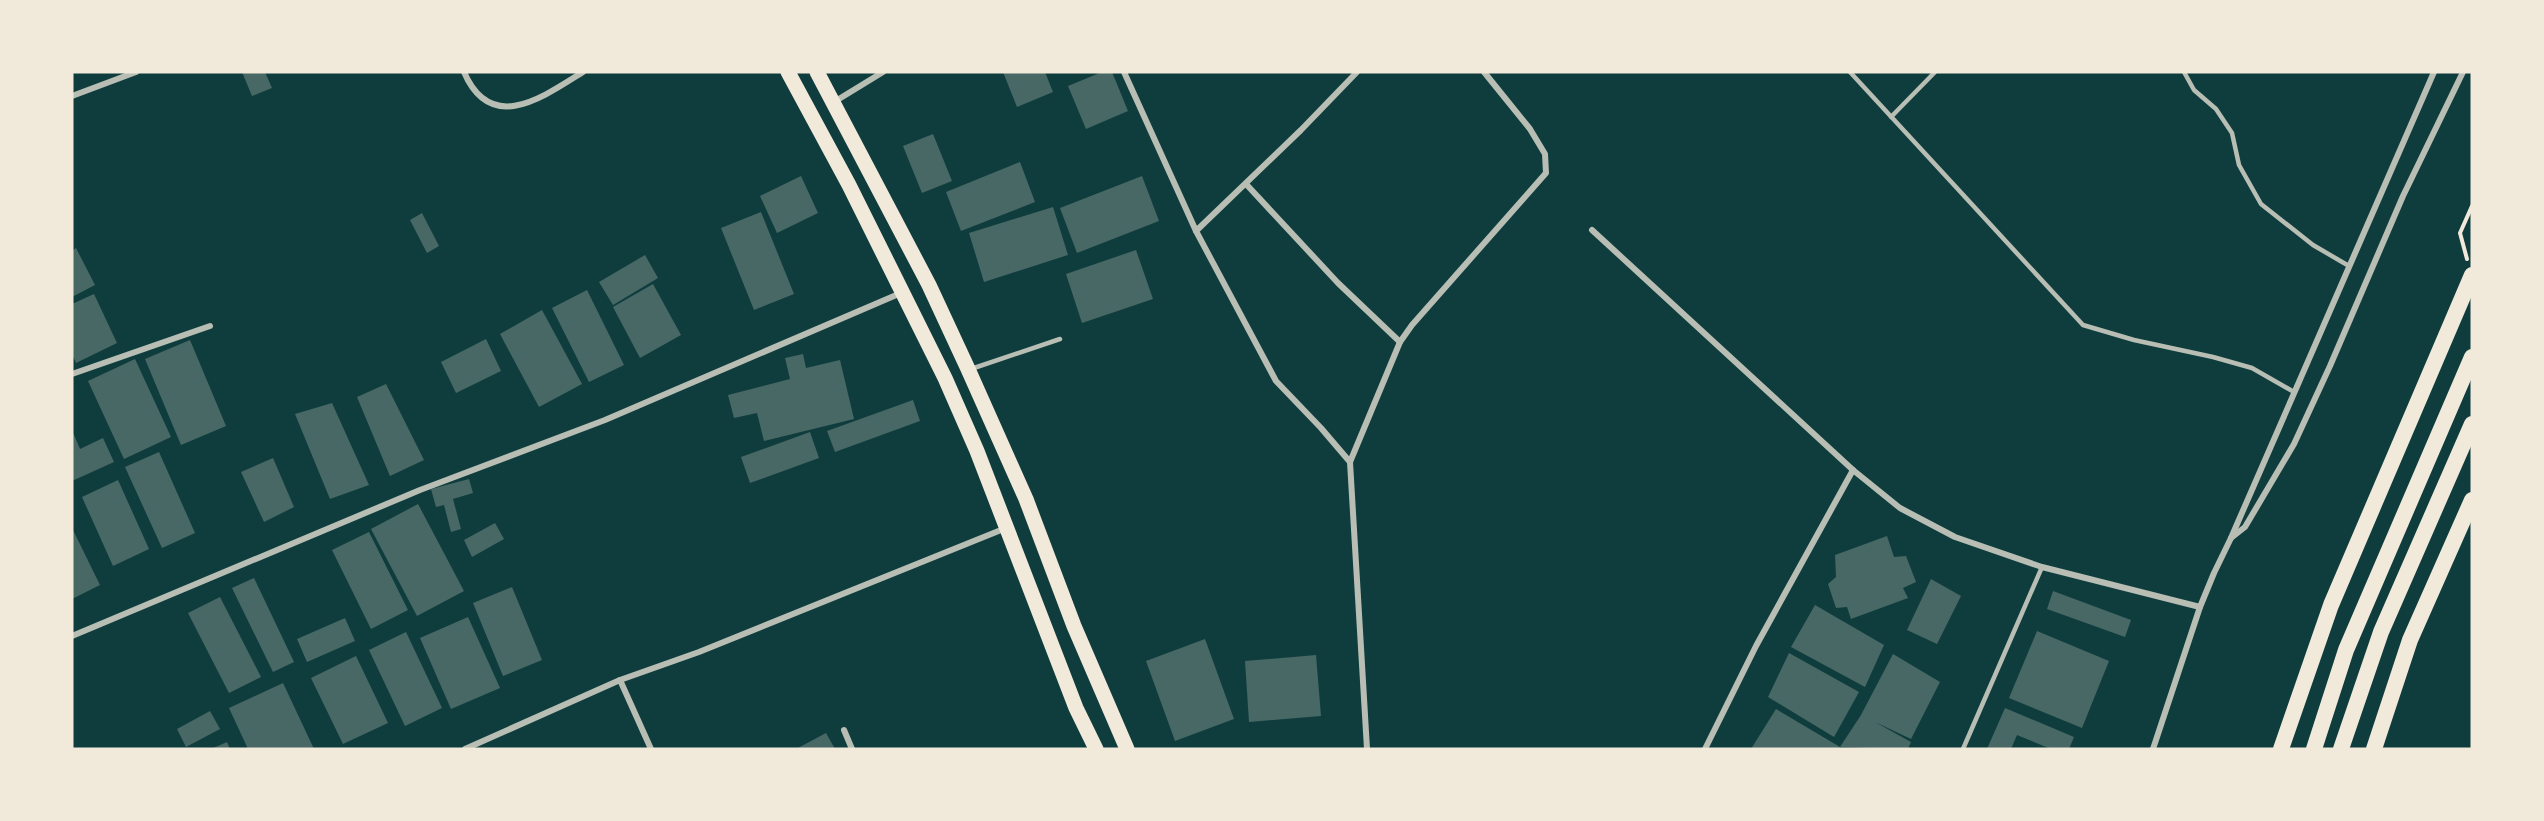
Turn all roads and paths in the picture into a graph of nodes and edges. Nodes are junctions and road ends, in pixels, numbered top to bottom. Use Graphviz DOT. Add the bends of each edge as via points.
graph roads {
  1 [pos="136,72"];
  2 [pos="464,72"];
  3 [pos="583,72"];
  4 [pos="789,72"];
  5 [pos="817,72"];
  6 [pos="884,72"];
  7 [pos="1124,72"];
  8 [pos="1357,72"];
  9 [pos="1484,72"];
  10 [pos="1850,72"];
  11 [pos="1935,72"];
  12 [pos="2184,72"];
  13 [pos="2434,72"];
  14 [pos="2463,72"];
  15 [pos="72,96"];
  16 [pos="834,102"];
  17 [pos="1891,117"];
  18 [pos="1246,184"];
  19 [pos="2472,206"];
  20 [pos="1592,230"];
  21 [pos="1196,231"];
  22 [pos="2349,266"];
  23 [pos="2472,276"];
  24 [pos="901,292"];
  25 [pos="210,326"];
  26 [pos="1060,339"];
  27 [pos="1400,342"];
  28 [pos="2472,357"];
  29 [pos="968,369"];
  30 [pos="72,374"];
  31 [pos="2294,392"];
  32 [pos="2472,424"];
  33 [pos="1350,462"];
  34 [pos="1852,470"];
  35 [pos="2472,500"];
  36 [pos="1007,528"];
  37 [pos="2231,538"];
  38 [pos="2042,567"];
  39 [pos="2200,607"];
  40 [pos="72,636"];
  41 [pos="620,680"];
  42 [pos="844,730"];
  43 [pos="465,749"];
  44 [pos="651,749"];
  45 [pos="852,749"];
  46 [pos="1096,749"];
  47 [pos="1127,749"];
  48 [pos="1367,749"];
  49 [pos="1705,749"];
  50 [pos="1963,749"];
  51 [pos="2153,749"];
  52 [pos="2281,749"];
  53 [pos="2314,749"];
  54 [pos="2341,749"];
  55 [pos="2374,749"];
  1 -- 15 [label="street"];
  2 -- 3 [label="street" via="486,102 510,108"];
  4 -- 24 [label="main road"];
  5 -- 16 [label="main road"];
  6 -- 16 [label="street"];
  7 -- 21 [label="street"];
  8 -- 18 [label="street"];
  9 -- 27 [label="street" via="1530,129 1545,154 1546,173"];
  10 -- 17 [label="lane"];
  11 -- 17 [label="lane"];
  12 -- 22 [label="lane" via="2194,90 2216,109 2232,133 2239,165 2261,204 2313,245"];
  13 -- 22 [label="street"];
  14 -- 37 [label="street" via="2403,196 2294,444 2245,527"];
  16 -- 29 [label="main road"];
  17 -- 31 [label="lane" via="2083,325 2253,368"];
  18 -- 21 [label="street"];
  18 -- 27 [label="street"];
  19 -- 23 [label="path" via="2460,233"];
  20 -- 34 [label="street"];
  21 -- 33 [label="street" via="1276,381"];
  22 -- 31 [label="street"];
  23 -- 52 [label="highway" via="2331,605"];
  24 -- 36 [label="main road" via="945,378"];
  24 -- 40 [label="street" via="605,420 420,490"];
  25 -- 30 [label="street"];
  26 -- 29 [label="lane"];
  27 -- 33 [label="street"];
  28 -- 53 [label="highway" via="2346,650"];
  29 -- 47 [label="main road" via="1026,499 1074,626"];
  31 -- 37 [label="street"];
  32 -- 54 [label="highway" via="2381,632"];
  33 -- 48 [label="street"];
  34 -- 38 [label="street" via="1900,508 1955,537"];
  34 -- 49 [label="street"];
  35 -- 55 [label="highway" via="2410,640"];
  36 -- 41 [label="street"];
  36 -- 46 [label="main road" via="1076,708"];
  37 -- 39 [label="street"];
  38 -- 39 [label="street"];
  38 -- 50 [label="lane"];
  39 -- 51 [label="street"];
  41 -- 43 [label="street"];
  41 -- 44 [label="street"];
  42 -- 45 [label="street"];
}
